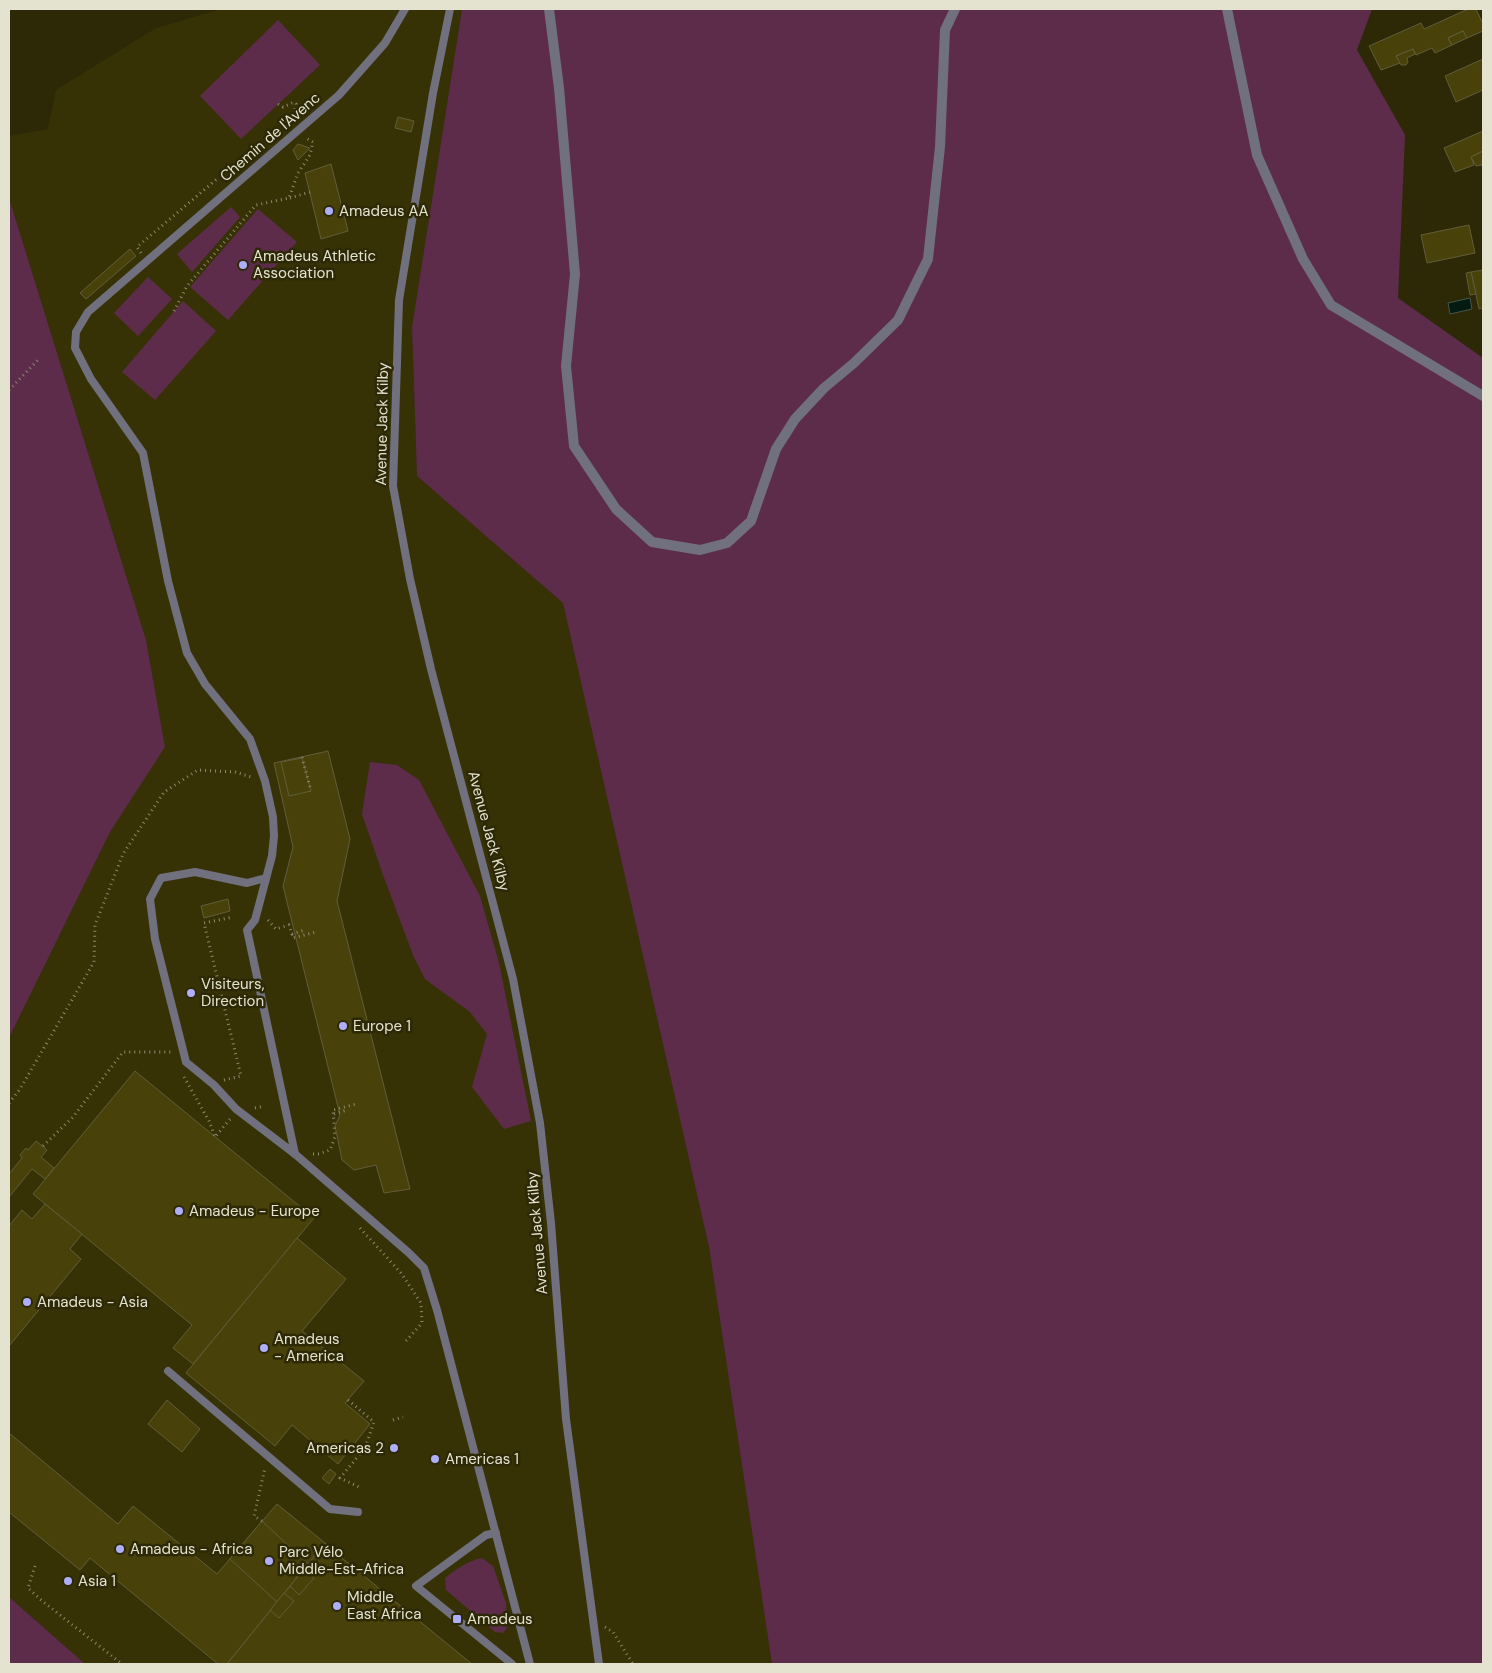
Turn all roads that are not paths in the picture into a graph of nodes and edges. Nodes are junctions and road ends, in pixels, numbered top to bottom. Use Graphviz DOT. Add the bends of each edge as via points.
graph roads {
  1 [pos="405,9"];
  2 [pos="450,9"];
  3 [pos="549,9"];
  4 [pos="955,9"];
  5 [pos="1227,9"];
  6 [pos="1483,396"];
  7 [pos="266,878"];
  8 [pos="295,1154"];
  9 [pos="168,1371"];
  10 [pos="358,1512"];
  11 [pos="496,1533"];
  12 [pos="512,1664"];
  13 [pos="530,1664"];
  14 [pos="600,1664"];
  1 -- 7 [label="lane, Chemin de l'Avenc" via="386,43 339,95 88,312 76,332 75,348 92,379 143,453 168,581 187,654 205,684 250,739 265,781 274,836"];
  2 -- 14 [label="lane, Avenue Jack Kilby" via="399,300 393,486 431,669 513,979 540,1123 566,1419"];
  3 -- 4 [label="street" via="575,274 566,366 574,446 616,509 652,542 700,550 727,543 751,521 776,449 795,419 898,320 928,258 940,148 944,30"];
  5 -- 6 [label="street" via="1257,155 1303,259 1331,305"];
  7 -- 8 [label="lane, Chemin de l'Avenc" via="255,920 247,930"];
  7 -- 8 [label="lane" via="246,883 195,872 162,878 150,899 155,939 186,1062 236,1109"];
  8 -- 11 [label="lane" via="424,1268"];
  9 -- 10 [label="lane" via="330,1509"];
  11 -- 12 [label="lane" via="486,1535 416,1586"];
  11 -- 13 [label="lane"];
}
